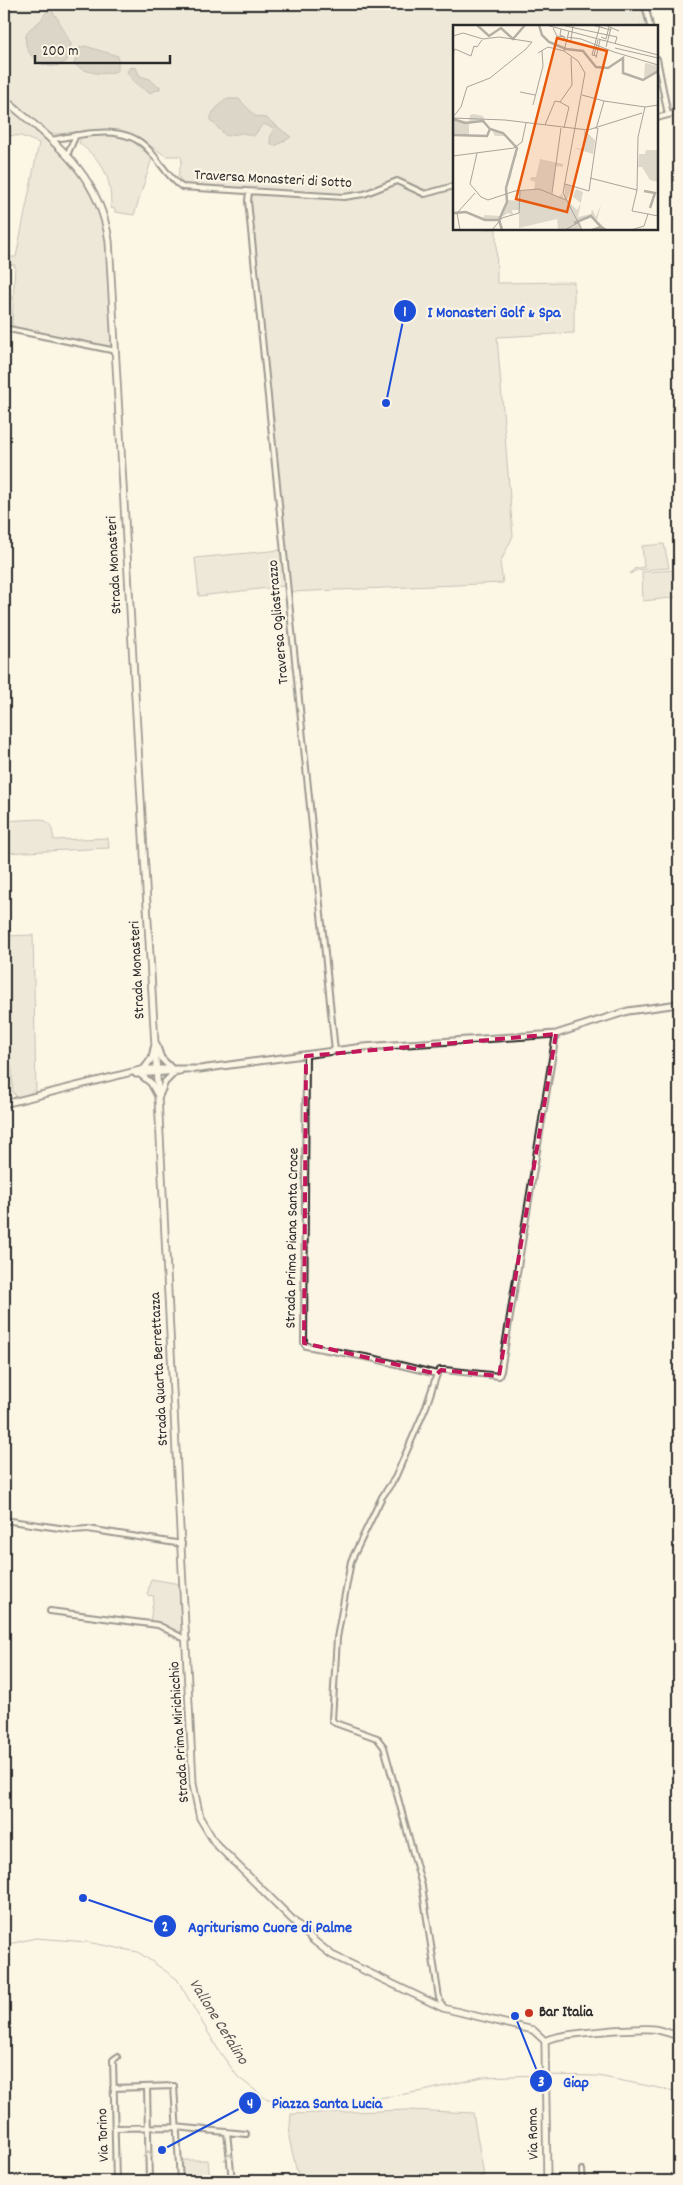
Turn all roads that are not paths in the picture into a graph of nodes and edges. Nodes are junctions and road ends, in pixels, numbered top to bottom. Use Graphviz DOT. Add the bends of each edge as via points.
graph roads {
  1 [pos="645,4"];
  2 [pos="650,25"];
  3 [pos="658,64"];
  4 [pos="4,98"];
  5 [pos="679,112"];
  6 [pos="668,115"];
  7 [pos="658,118"];
  8 [pos="76,135"];
  9 [pos="51,140"];
  10 [pos="67,155"];
  11 [pos="453,186"];
  12 [pos="249,192"];
  13 [pos="4,328"];
  14 [pos="116,351"];
  15 [pos="679,1004"];
  16 [pos="556,1034"];
  17 [pos="155,1040"];
  18 [pos="335,1051"];
  19 [pos="306,1056"];
  20 [pos="174,1070"];
  21 [pos="156,1071"];
  22 [pos="142,1072"];
  23 [pos="158,1097"];
  24 [pos="4,1104"];
  25 [pos="436,1374"];
  26 [pos="4,1520"];
  27 [pos="182,1544"];
  28 [pos="50,1611"];
  29 [pos="187,1640"];
  30 [pos="443,2008"];
  31 [pos="679,2036"];
  32 [pos="545,2041"];
  33 [pos="117,2057"];
  34 [pos="147,2087"];
  35 [pos="113,2088"];
  36 [pos="148,2127"];
  37 [pos="175,2127"];
  38 [pos="115,2128"];
  39 [pos="227,2132"];
  40 [pos="246,2134"];
  41 [pos="582,2170"];
  42 [pos="116,2181"];
  43 [pos="149,2181"];
  44 [pos="180,2181"];
  45 [pos="232,2181"];
  46 [pos="547,2181"];
  47 [pos="583,2181"];
  1 -- 2 [label="street"];
  3 -- 6 [label="street"];
  4 -- 9 [label="main road, Strada Monasteri"];
  5 -- 6 [label="street"];
  6 -- 7 [label="street"];
  8 -- 9 [label="street, Traversa Monasteri di Sotto"];
  8 -- 10 [label="street"];
  8 -- 12 [label="street, Traversa Monasteri di Sotto" via="110,133 129,136 147,148 182,187"];
  9 -- 10 [label="main road, Strada Monasteri"];
  10 -- 14 [label="main road, Strada Monasteri" via="94,190 107,227"];
  11 -- 12 [label="street, Traversa Monasteri di Sotto" via="425,194 397,181 364,194 344,197"];
  12 -- 18 [label="street, Traversa Ogliastrazzo" via="299,718"];
  13 -- 14 [label="street"];
  14 -- 17 [label="main road, Strada Monasteri"];
  15 -- 16 [label="street" via="628,1011"];
  16 -- 18 [label="street"];
  16 -- 25 [label="street, Strada Prima Piana Santa Croce" via="501,1371 499,1376 445,1370"];
  17 -- 20 [label="street" via="161,1058"];
  17 -- 21 [label="main road, Strada Monasteri"];
  17 -- 22 [label="street" via="152,1058"];
  18 -- 19 [label="street"];
  19 -- 20 [label="street"];
  19 -- 25 [label="street, Strada Prima Piana Santa Croce" via="304,1343"];
  20 -- 21 [label="street"];
  20 -- 23 [label="street"];
  21 -- 22 [label="street"];
  21 -- 23 [label="main road, Strada Monasteri"];
  22 -- 23 [label="street"];
  22 -- 24 [label="street"];
  23 -- 27 [label="main road, Strada Quarta Berrettazza"];
  25 -- 30 [label="street" via="426,1408 395,1478 350,1561 337,1638 331,1715 335,1723 377,1738 384,1747 422,1886"];
  26 -- 27 [label="street"];
  27 -- 29 [label="main road, Strada Quarta Berrettazza"];
  28 -- 29 [label="street" via="158,1624"];
  29 -- 30 [label="main road, Strada Prima Mirichicchio" via="193,1784 200,1818 207,1832 228,1857 332,1955"];
  30 -- 32 [label="main road, Strada Prima Mirichicchio" via="533,2030"];
  31 -- 32 [label="main road" via="654,2029 562,2036"];
  32 -- 46 [label="main road, Via Roma"];
  33 -- 35 [label="street, Via Torino" via="113,2060"];
  34 -- 35 [label="street"];
  34 -- 36 [label="street"];
  34 -- 37 [label="street" via="174,2086"];
  35 -- 38 [label="street, Via Torino"];
  36 -- 37 [label="street"];
  36 -- 38 [label="street"];
  43 -- 36 [label="street, one-way"];
  37 -- 39 [label="street"];
  37 -- 44 [label="street"];
  38 -- 42 [label="street, Via Torino"];
  39 -- 40 [label="street"];
  45 -- 39 [label="street, one-way"];
  41 -- 47 [label="street"];
}
